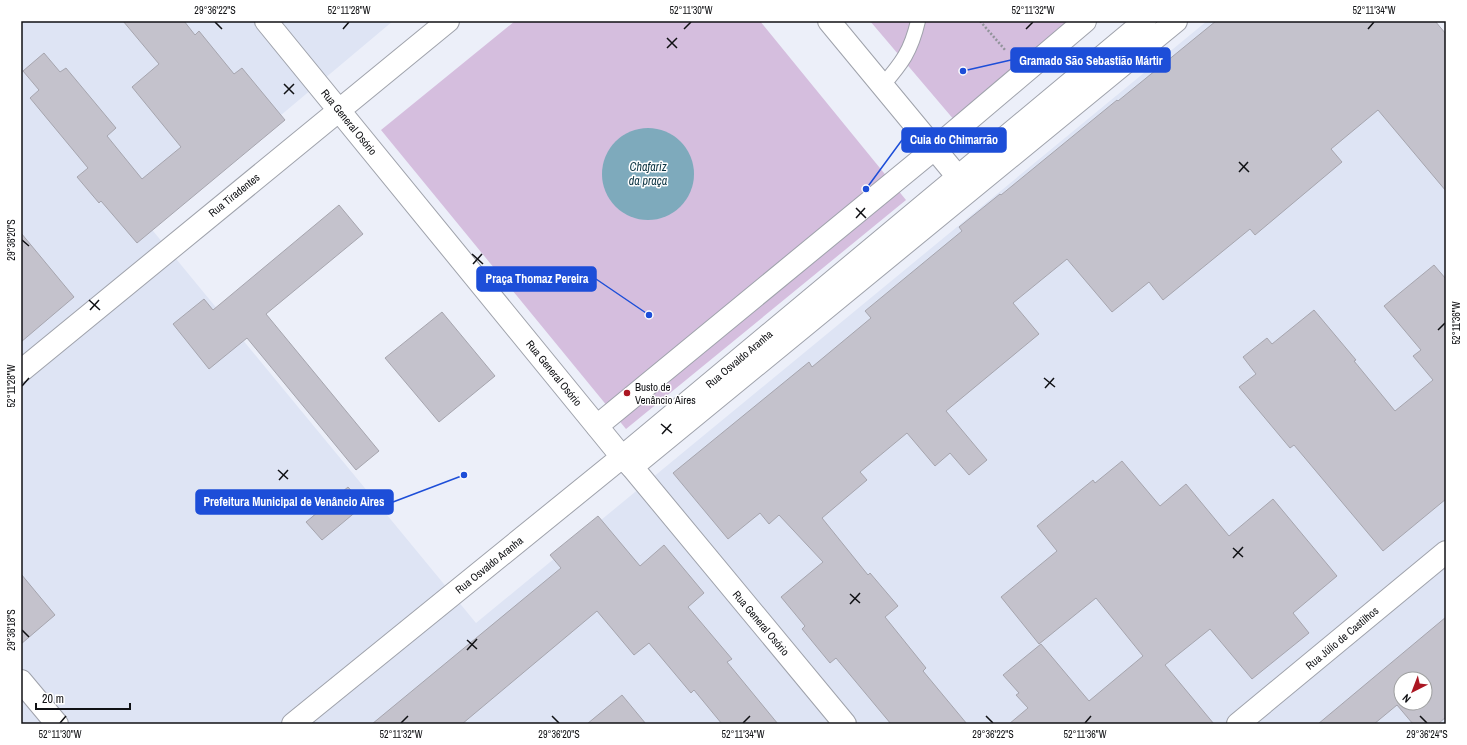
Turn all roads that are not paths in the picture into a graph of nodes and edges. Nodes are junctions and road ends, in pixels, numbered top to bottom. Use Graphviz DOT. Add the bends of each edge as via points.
graph roads {
  1 [pos="266,21"];
  2 [pos="448,21"];
  3 [pos="829,21"];
  4 [pos="918,21"];
  5 [pos="1085,21"];
  6 [pos="1146,21"];
  7 [pos="1176,21"];
  8 [pos="882,86"];
  9 [pos="339,109"];
  10 [pos="934,149"];
  11 [pos="958,177"];
  12 [pos="21,371"];
  13 [pos="597,426"];
  14 [pos="627,462"];
  15 [pos="1446,552"];
  16 [pos="21,681"];
  17 [pos="57,724"];
  18 [pos="293,724"];
  19 [pos="845,724"];
  20 [pos="1238,724"];
  1 -- 9 [label="main road, Rua General Osório"];
  2 -- 9 [label="main road, Rua Tiradentes"];
  3 -- 8 [label="main road"];
  4 -- 8 [label="lane" via="915,35 902,64"];
  5 -- 10 [label="main road"];
  6 -- 11 [label="main road, Rua Osvaldo Aranha"];
  7 -- 14 [label="main road"];
  8 -- 10 [label="main road"];
  9 -- 12 [label="main road, Rua Tiradentes"];
  9 -- 13 [label="main road, Rua General Osório"];
  10 -- 11 [label="main road"];
  10 -- 13 [label="main road"];
  11 -- 14 [label="main road, Rua Osvaldo Aranha"];
  13 -- 14 [label="main road, Rua General Osório"];
  14 -- 18 [label="main road, Rua Osvaldo Aranha"];
  14 -- 19 [label="main road, Rua General Osório"];
  15 -- 20 [label="main road, Rua Júlio de Castilhos"];
  16 -- 17 [label="main road"];
}
